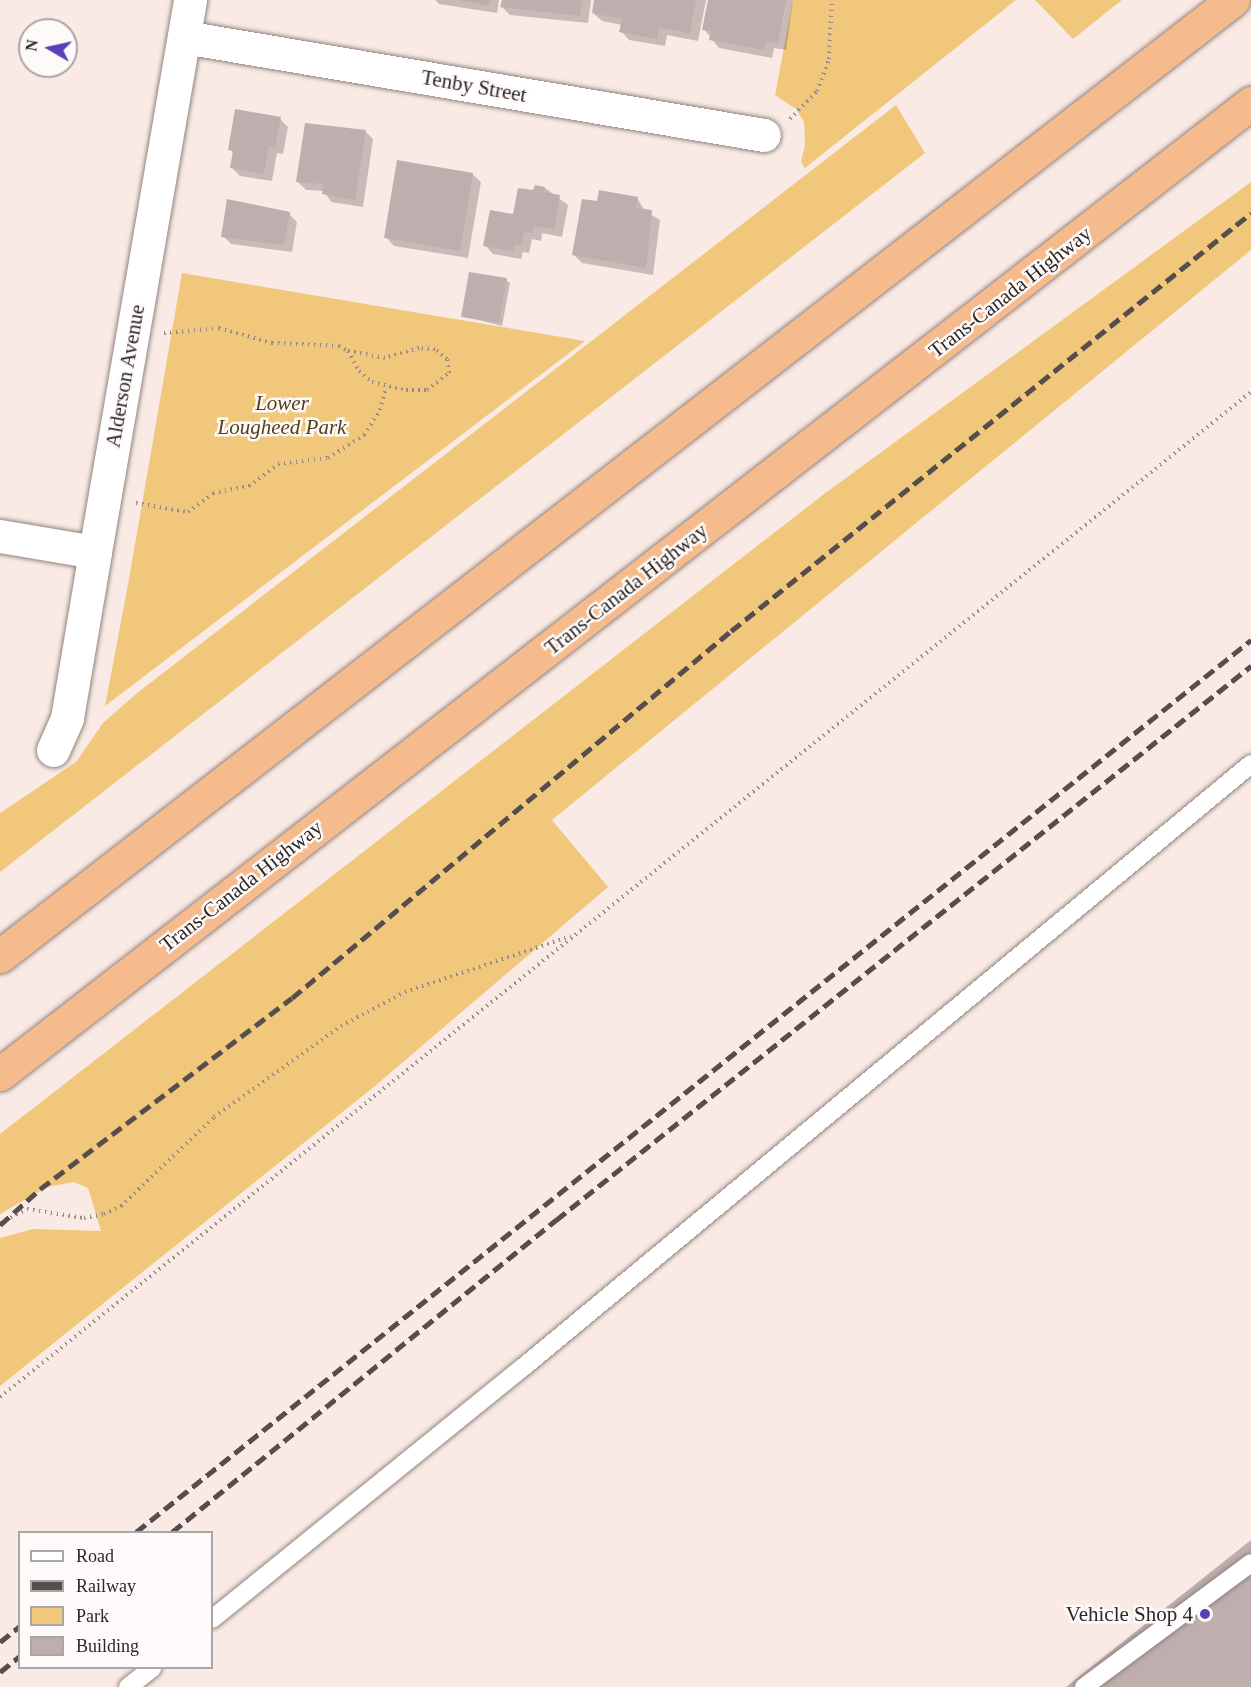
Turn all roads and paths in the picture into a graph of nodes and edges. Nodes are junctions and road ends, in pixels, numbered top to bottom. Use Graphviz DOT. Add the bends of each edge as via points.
graph roads {
  1 [pos="190,0"];
  2 [pos="832,0"];
  3 [pos="1233,0"];
  4 [pos="184,37"];
  5 [pos="1251,104"];
  6 [pos="764,135"];
  7 [pos="134,327"];
  8 [pos="348,351"];
  9 [pos="386,387"];
  10 [pos="1251,392"];
  11 [pos="104,498"];
  12 [pos="0,536"];
  13 [pos="95,552"];
  14 [pos="53,750"];
  15 [pos="1251,764"];
  16 [pos="575,935"];
  17 [pos="0,956"];
  18 [pos="0,1074"];
  19 [pos="0,1222"];
  20 [pos="0,1397"];
  21 [pos="1251,1563"];
  22 [pos="213,1618"];
  23 [pos="151,1669"];
  24 [pos="128,1687"];
  25 [pos="1084,1687"];
  1 -- 4 [label="street, Alderson Avenue"];
  2 -- 6 [label="path" via="829,59 817,91 797,114"];
  3 -- 17 [label="highway"];
  4 -- 6 [label="street, Tenby Street"];
  4 -- 7 [label="street, Alderson Avenue"];
  5 -- 18 [label="highway, Trans-Canada Highway"];
  7 -- 8 [label="path" via="173,333 219,328 261,342 323,344"];
  7 -- 11 [label="street, Alderson Avenue"];
  8 -- 9 [label="path" via="359,371"];
  8 -- 9 [label="path" via="386,358 419,348 435,349 447,359 449,373 428,390"];
  9 -- 11 [label="path" via="380,410 364,435 328,458 278,464 249,486 213,493 188,512"];
  10 -- 16 [label="path"];
  11 -- 13 [label="street, Alderson Avenue"];
  12 -- 13 [label="street"];
  13 -- 14 [label="street, Alderson Avenue" via="67,718"];
  15 -- 22 [label="lane" via="531,1361"];
  16 -- 19 [label="path" via="405,992 341,1026 214,1117 121,1206 84,1218 27,1209"];
  16 -- 20 [label="path"];
  21 -- 25 [label="lane"];
  23 -- 24 [label="lane"];
}
